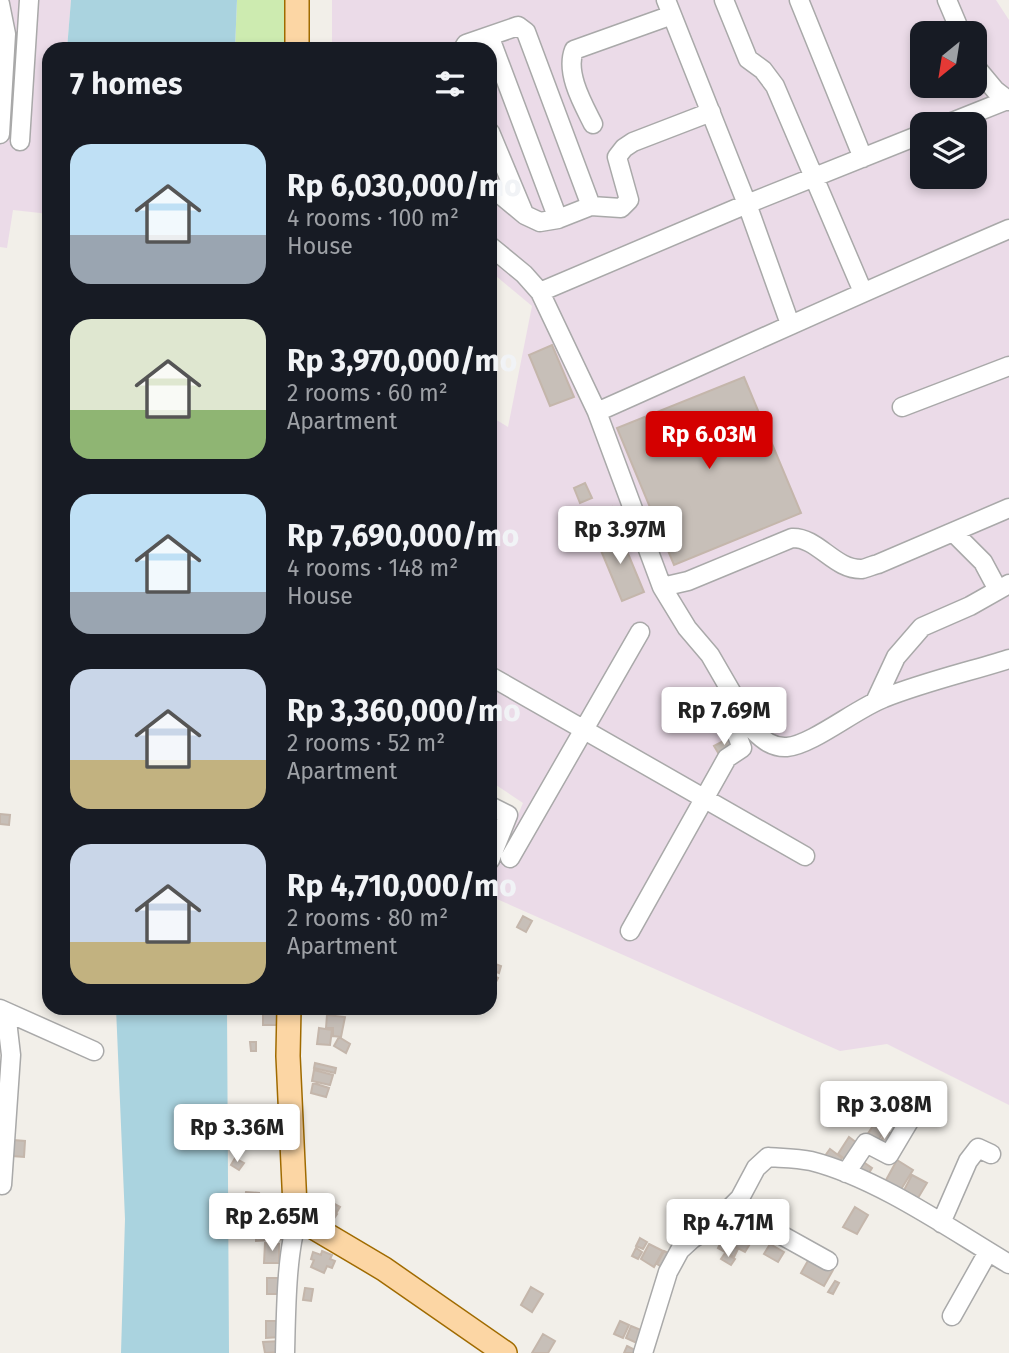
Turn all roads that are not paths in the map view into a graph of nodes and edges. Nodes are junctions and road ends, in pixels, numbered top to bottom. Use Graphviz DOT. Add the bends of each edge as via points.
graph roads {
  1 [pos="29,0"];
  2 [pos="297,0"];
  3 [pos="723,0"];
  4 [pos="799,0"];
  5 [pos="947,0"];
  6 [pos="0,4"];
  7 [pos="669,7"];
  8 [pos="956,21"];
  9 [pos="490,38"];
  10 [pos="297,42"];
  11 [pos="474,42"];
  12 [pos="492,42"];
  13 [pos="497,57"];
  14 [pos="987,80"];
  15 [pos="1008,101"];
  16 [pos="711,112"];
  17 [pos="979,112"];
  18 [pos="593,124"];
  19 [pos="0,134"];
  20 [pos="910,139"];
  21 [pos="20,141"];
  22 [pos="497,149"];
  23 [pos="863,158"];
  24 [pos="815,177"];
  25 [pos="497,192"];
  26 [pos="747,204"];
  27 [pos="591,206"];
  28 [pos="525,215"];
  29 [pos="558,219"];
  30 [pos="1009,229"];
  31 [pos="497,252"];
  32 [pos="540,292"];
  33 [pos="863,292"];
  34 [pos="790,324"];
  35 [pos="1009,366"];
  36 [pos="902,407"];
  37 [pos="597,412"];
  38 [pos="1009,508"];
  39 [pos="953,532"];
  40 [pos="662,587"];
  41 [pos="1004,587"];
  42 [pos="640,632"];
  43 [pos="1009,659"];
  44 [pos="497,680"];
  45 [pos="875,702"];
  46 [pos="748,721"];
  47 [pos="584,729"];
  48 [pos="704,799"];
  49 [pos="497,810"];
  50 [pos="497,842"];
  51 [pos="805,856"];
  52 [pos="510,858"];
  53 [pos="630,931"];
  54 [pos="3,1011"];
  55 [pos="289,1015"];
  56 [pos="94,1051"];
  57 [pos="911,1118"];
  58 [pos="991,1154"];
  59 [pos="846,1173"];
  60 [pos="2,1185"];
  61 [pos="731,1207"];
  62 [pos="298,1218"];
  63 [pos="941,1223"];
  64 [pos="988,1251"];
  65 [pos="828,1261"];
  66 [pos="1009,1264"];
  67 [pos="952,1316"];
  68 [pos="285,1353"];
  69 [pos="505,1353"];
  70 [pos="643,1353"];
  1 -- 21 [label="street"];
  2 -- 10 [label="main road"];
  3 -- 24 [label="street" via="748,59 775,86"];
  4 -- 23 [label="street"];
  5 -- 8 [label="street"];
  6 -- 19 [label="street" via="6,34"];
  7 -- 16 [label="street"];
  7 -- 18 [label="street" via="574,50 575,84"];
  9 -- 11 [label="street"];
  9 -- 12 [label="street"];
  9 -- 27 [label="street" via="518,26 526,32"];
  13 -- 29 [label="street"];
  14 -- 15 [label="street"];
  15 -- 17 [label="street"];
  16 -- 26 [label="street"];
  16 -- 27 [label="street" via="624,148 617,157 629,195 627,204 621,208"];
  20 -- 23 [label="street"];
  22 -- 28 [label="street"];
  23 -- 24 [label="street"];
  24 -- 26 [label="street"];
  24 -- 33 [label="street"];
  25 -- 28 [label="street"];
  26 -- 32 [label="street"];
  26 -- 34 [label="street"];
  27 -- 29 [label="street"];
  28 -- 29 [label="street" via="540,222"];
  30 -- 33 [label="street"];
  31 -- 32 [label="street"];
  32 -- 37 [label="street"];
  33 -- 34 [label="street"];
  34 -- 37 [label="street"];
  35 -- 36 [label="street"];
  37 -- 40 [label="street"];
  38 -- 39 [label="street"];
  39 -- 40 [label="street" via="861,569 801,537 792,538 688,581"];
  39 -- 41 [label="street"];
  40 -- 46 [label="street" via="710,655"];
  41 -- 45 [label="street" via="922,627 896,657"];
  42 -- 47 [label="street"];
  43 -- 45 [label="street"];
  44 -- 47 [label="street"];
  45 -- 46 [label="street" via="786,747 763,741"];
  46 -- 48 [label="street" via="735,730 742,748 727,758"];
  47 -- 48 [label="street"];
  47 -- 52 [label="street"];
  48 -- 51 [label="street"];
  48 -- 53 [label="street"];
  49 -- 50 [label="street" via="508,815"];
  54 -- 56 [label="street"];
  54 -- 60 [label="street" via="12,1055"];
  55 -- 62 [label="main road"];
  57 -- 59 [label="street" via="889,1155 866,1143"];
  58 -- 63 [label="street" via="978,1148 968,1161"];
  59 -- 61 [label="street" via="808,1160 768,1157"];
  59 -- 63 [label="street"];
  61 -- 65 [label="street"];
  61 -- 70 [label="street" via="686,1244 671,1264"];
  62 -- 68 [label="street" via="290,1264"];
  62 -- 69 [label="main road" via="384,1269"];
  63 -- 64 [label="street"];
  64 -- 66 [label="street"];
  64 -- 67 [label="street"];
}
